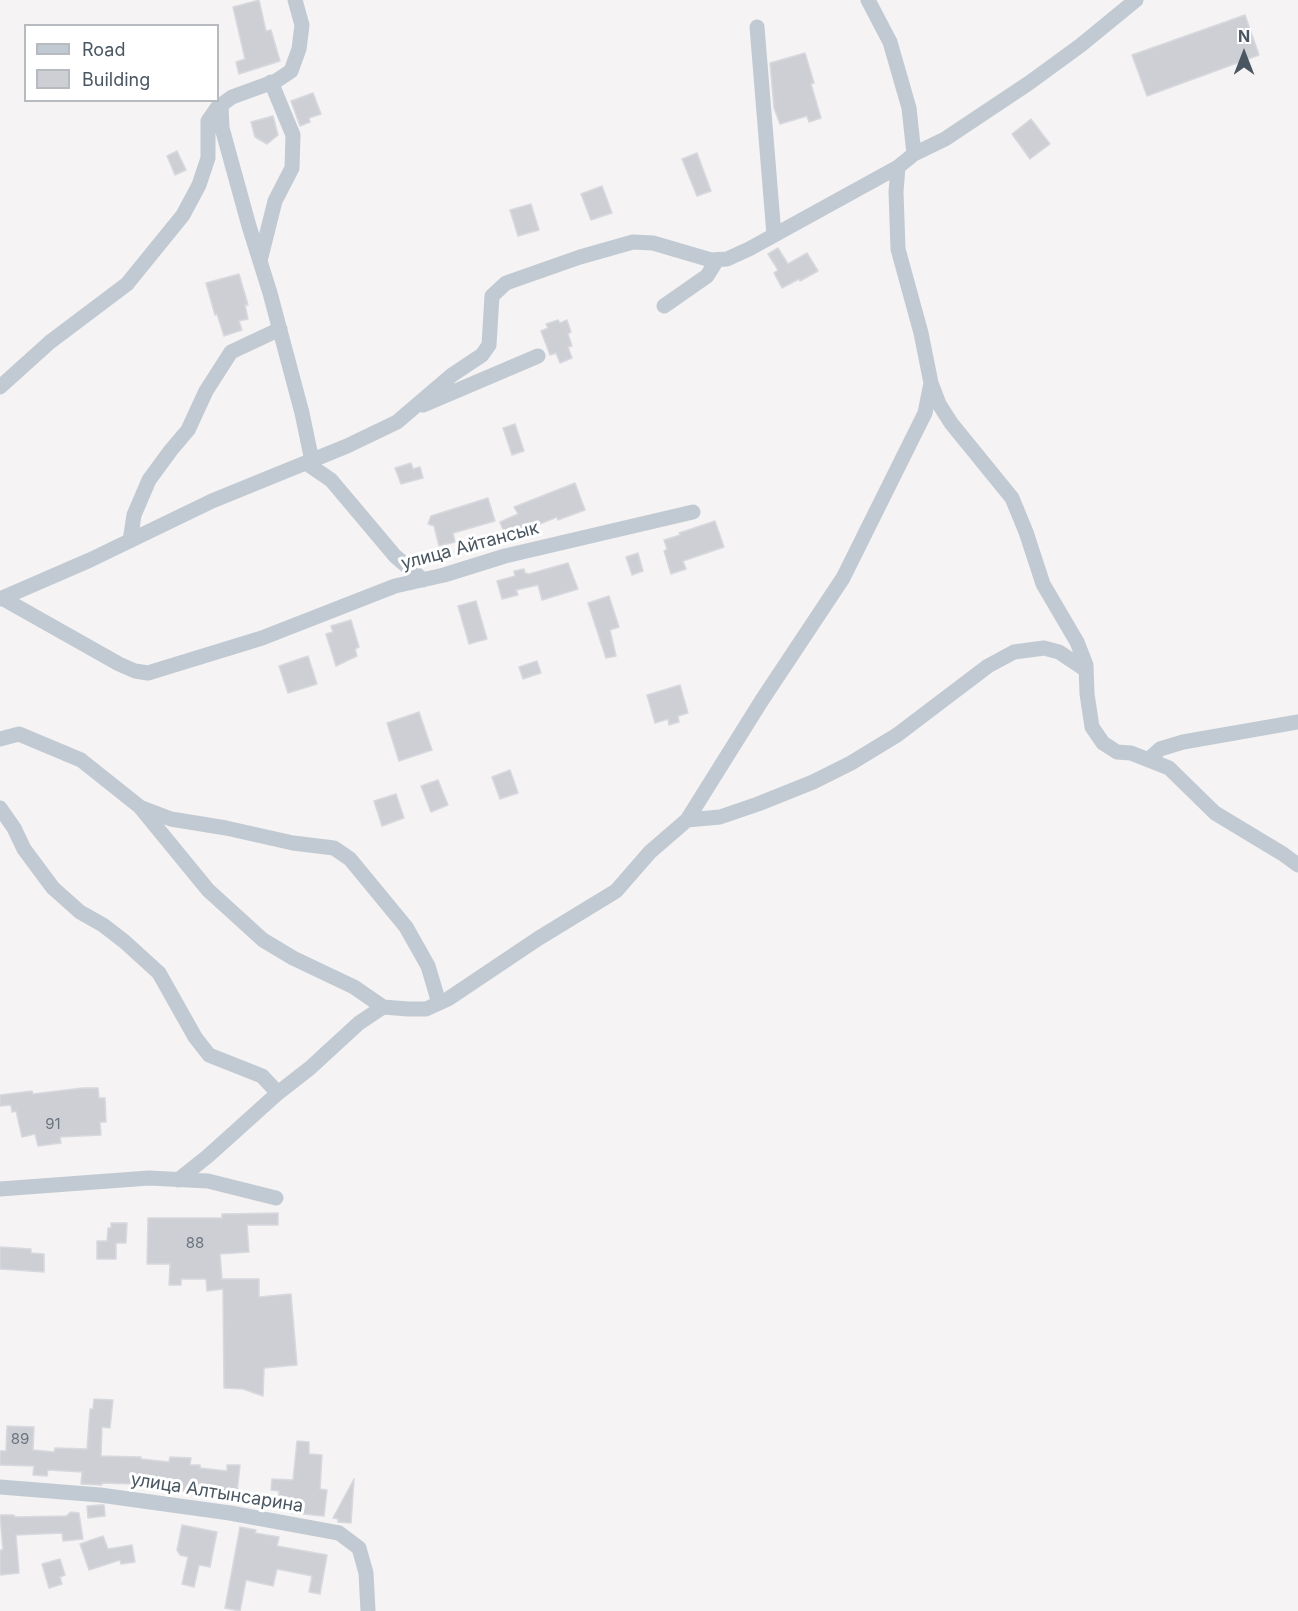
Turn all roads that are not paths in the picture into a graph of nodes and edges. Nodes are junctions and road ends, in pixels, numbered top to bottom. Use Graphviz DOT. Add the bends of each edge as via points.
graph roads {
  1 [pos="296,0"];
  2 [pos="868,0"];
  3 [pos="1136,0"];
  4 [pos="757,27"];
  5 [pos="271,82"];
  6 [pos="221,105"];
  7 [pos="914,153"];
  8 [pos="898,167"];
  9 [pos="774,235"];
  10 [pos="717,260"];
  11 [pos="260,261"];
  12 [pos="664,306"];
  13 [pos="280,329"];
  14 [pos="538,356"];
  15 [pos="931,383"];
  16 [pos="0,387"];
  17 [pos="410,411"];
  18 [pos="309,462"];
  19 [pos="693,512"];
  20 [pos="130,541"];
  21 [pos="423,580"];
  22 [pos="1,599"];
  23 [pos="1086,670"];
  24 [pos="1298,722"];
  25 [pos="0,739"];
  26 [pos="1149,759"];
  27 [pos="140,807"];
  28 [pos="0,808"];
  29 [pos="687,820"];
  30 [pos="1298,865"];
  31 [pos="439,1003"];
  32 [pos="383,1007"];
  33 [pos="278,1093"];
  34 [pos="178,1180"];
  35 [pos="0,1189"];
  36 [pos="276,1198"];
  37 [pos="0,1487"];
  38 [pos="368,1611"];
  1 -- 5 [label="street" via="302,25 299,49 291,71"];
  2 -- 7 [label="street" via="890,42 909,108"];
  3 -- 7 [label="street" via="1029,83 945,139"];
  4 -- 9 [label="street"];
  5 -- 6 [label="street"];
  5 -- 11 [label="street" via="293,135 292,168 275,201"];
  6 -- 11 [label="street" via="222,128"];
  6 -- 16 [label="street" via="208,121 208,158 199,185 183,215 155,251 127,284 50,342"];
  7 -- 8 [label="street"];
  8 -- 9 [label="street"];
  8 -- 15 [label="street" via="898,249"];
  9 -- 10 [label="street" via="727,259"];
  10 -- 12 [label="street" via="706,276"];
  10 -- 17 [label="street" via="653,243 633,242 506,283 492,296 489,345 482,356 452,375"];
  11 -- 13 [label="street"];
  13 -- 18 [label="street" via="302,413"];
  13 -- 20 [label="street" via="231,352 206,391 188,430 149,480 134,515"];
  14 -- 17 [label="street"];
  15 -- 23 [label="street" via="951,423 1012,498 1042,584 1077,642"];
  15 -- 29 [label="street" via="925,413 843,578"];
  17 -- 18 [label="street" via="397,422"];
  18 -- 20 [label="street" via="212,501"];
  18 -- 21 [label="street" via="331,480 395,556"];
  19 -- 21 [label="street, улица Айтансык" via="505,556"];
  20 -- 22 [label="street"];
  21 -- 22 [label="street, улица Айтансык" via="395,586 262,638 148,673 102,655"];
  23 -- 26 [label="street" via="1092,727 1103,743 1117,752"];
  23 -- 29 [label="street" via="1059,652 1044,648 1014,652 988,666 897,735 851,763 813,782 720,817"];
  24 -- 26 [label="street" via="1183,742 1160,749"];
  25 -- 27 [label="street" via="19,735 81,760"];
  26 -- 30 [label="street" via="1169,768 1215,813"];
  27 -- 31 [label="street" via="171,819 334,848 350,859 406,927 428,966"];
  27 -- 32 [label="street" via="208,890 263,940 354,987"];
  28 -- 33 [label="street" via="53,888 159,973 209,1055 262,1076"];
  29 -- 31 [label="street" via="650,852 616,891"];
  31 -- 32 [label="street" via="426,1009"];
  32 -- 33 [label="street"];
  33 -- 34 [label="street"];
  34 -- 35 [label="street"];
  34 -- 36 [label="street" via="208,1181"];
  37 -- 38 [label="street, улица Алтынсарина" via="135,1500 339,1533 359,1548 366,1573"];
}
